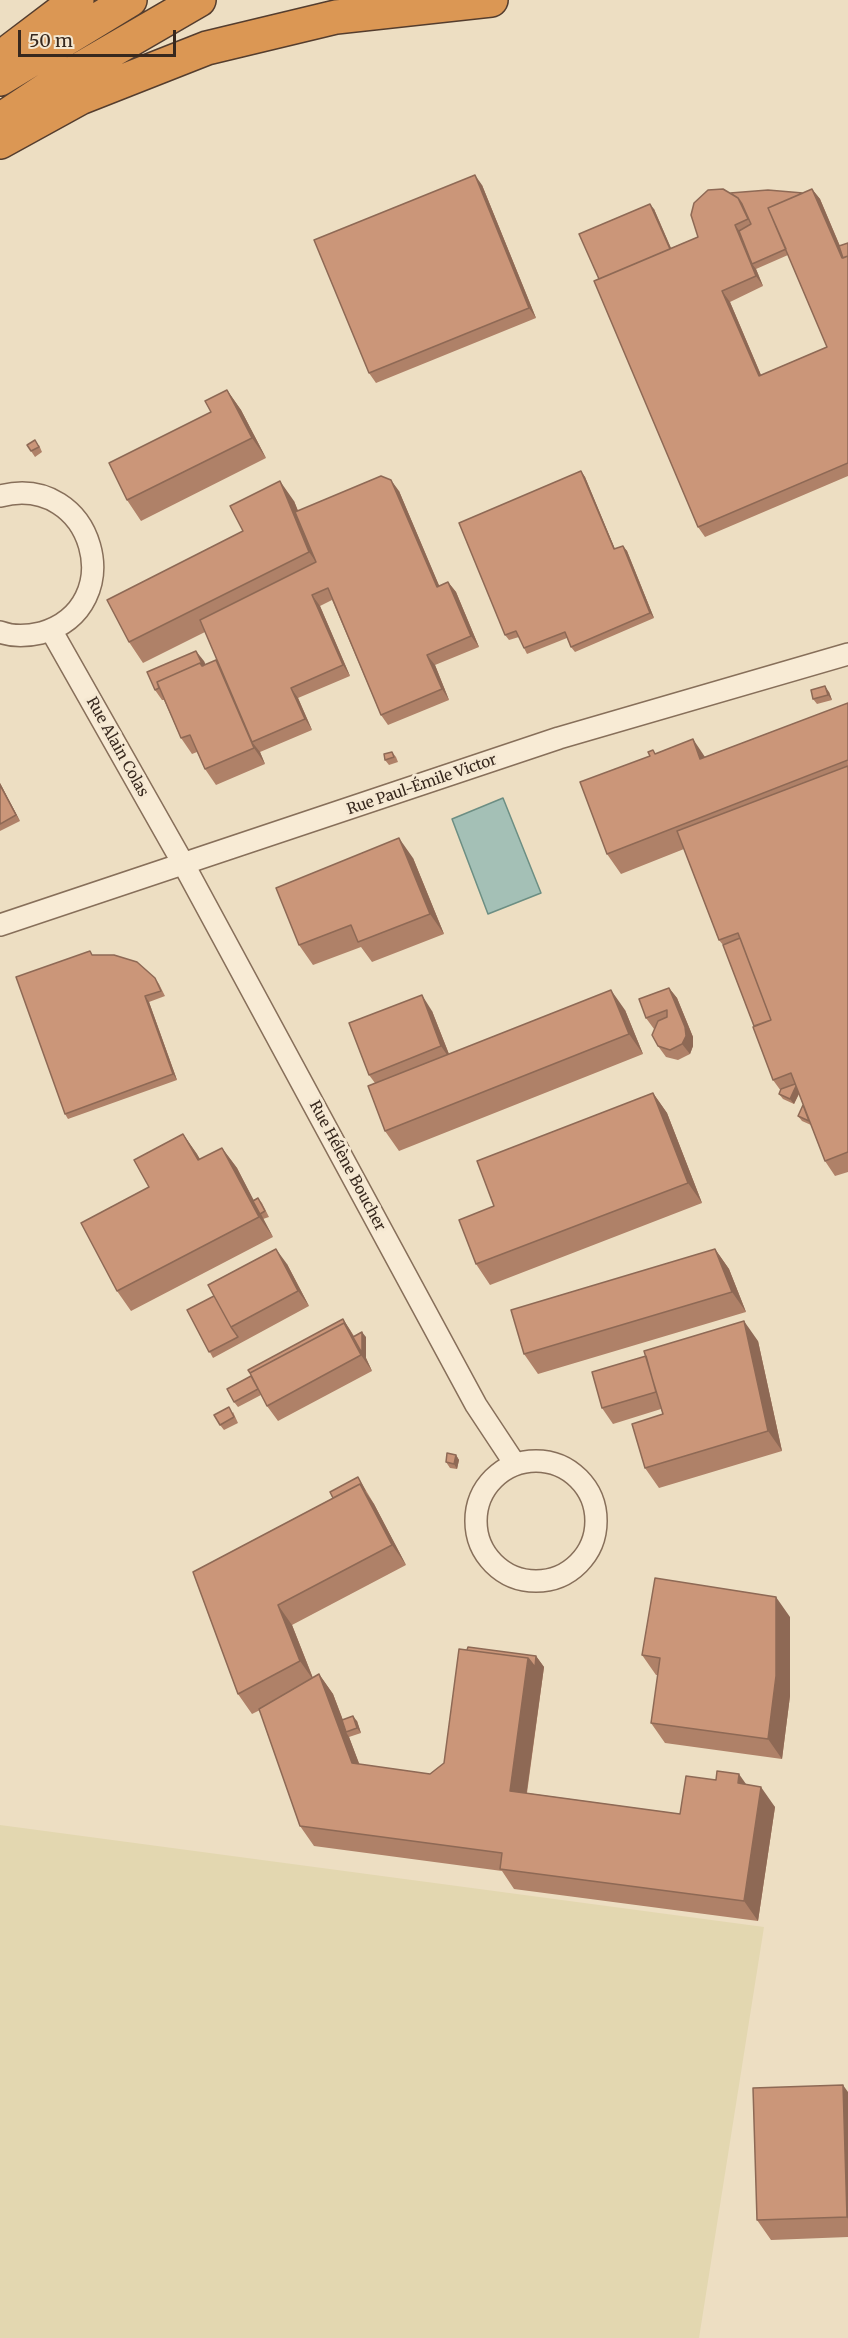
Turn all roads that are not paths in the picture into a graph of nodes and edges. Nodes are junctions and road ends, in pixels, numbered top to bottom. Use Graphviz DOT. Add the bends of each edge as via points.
graph roads {
  1 [pos="77,0"];
  2 [pos="130,0"];
  3 [pos="199,0"];
  4 [pos="490,0"];
  5 [pos="0,58"];
  6 [pos="0,79"];
  7 [pos="0,120"];
  8 [pos="0,142"];
  9 [pos="0,496"];
  10 [pos="51,630"];
  11 [pos="0,632"];
  12 [pos="848,654"];
  13 [pos="184,865"];
  14 [pos="0,925"];
  15 [pos="515,1464"];
  1 -- 5 [label="highway"];
  2 -- 6 [label="highway"];
  3 -- 7 [label="highway" via="56,82"];
  4 -- 8 [label="highway" via="336,17 207,48 80,98"];
  9 -- 10 [label="street" via="15,492 38,494 59,502 76,517 88,536 93,557 92,579 84,600 70,617"];
  10 -- 11 [label="street" via="30,636"];
  10 -- 13 [label="street, Rue Alain Colas"];
  12 -- 13 [label="street, Rue Paul-Émile Victor" via="559,738"];
  13 -- 14 [label="street, Rue Paul-Émile Victor"];
  13 -- 15 [label="street, Rue Hélène Boucher" via="476,1405"];
  15 -- 15 [label="street" via="498,1473 482,1496 476,1523 479,1542 502,1571 519,1579 540,1581 560,1576 577,1565 590,1548 596,1529 595,1508 574,1473 556,1463 535,1460"];
}
